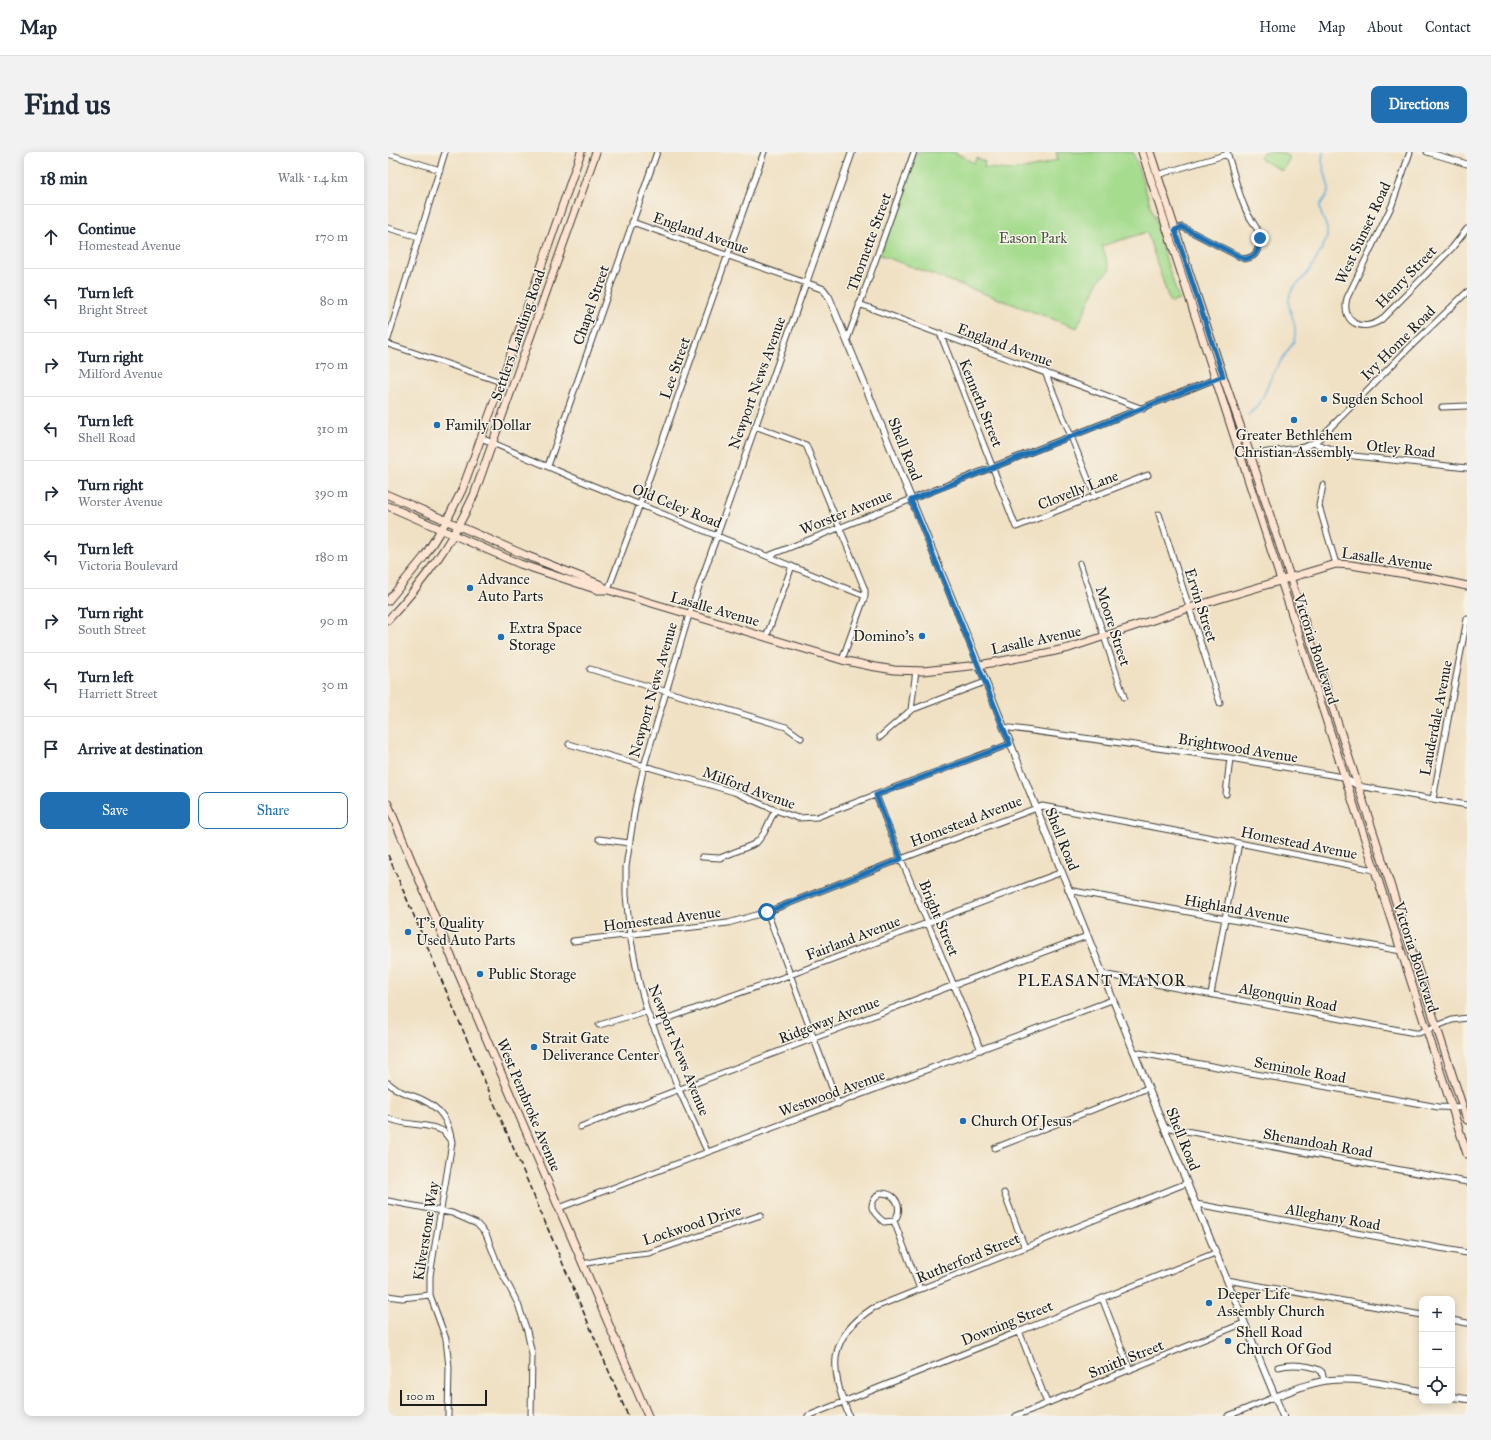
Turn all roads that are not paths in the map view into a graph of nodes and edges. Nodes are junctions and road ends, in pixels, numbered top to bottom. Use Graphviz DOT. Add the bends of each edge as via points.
graph roads {
  1 [pos="445,152"];
  2 [pos="581,152"];
  3 [pos="596,152"];
  4 [pos="657,152"];
  5 [pos="764,152"];
  6 [pos="852,152"];
  7 [pos="914,152"];
  8 [pos="1142,152"];
  9 [pos="1150,152"];
  10 [pos="1410,152"];
  11 [pos="1427,152"];
  12 [pos="1227,153"];
  13 [pos="388,154"];
  14 [pos="1467,164"];
  15 [pos="440,170"];
  16 [pos="1157,175"];
  17 [pos="632,222"];
  18 [pos="388,228"];
  19 [pos="1467,229"];
  20 [pos="1172,231"];
  21 [pos="419,237"];
  22 [pos="728,255"];
  23 [pos="806,283"];
  24 [pos="1467,292"];
  25 [pos="859,304"];
  26 [pos="1354,322"];
  27 [pos="940,333"];
  28 [pos="388,339"];
  29 [pos="847,340"];
  30 [pos="388,344"];
  31 [pos="1045,372"];
  32 [pos="1220,378"];
  33 [pos="501,382"];
  34 [pos="1467,406"];
  35 [pos="1442,407"];
  36 [pos="1143,409"];
  37 [pos="755,426"];
  38 [pos="1070,436"];
  39 [pos="481,438"];
  40 [pos="494,443"];
  41 [pos="1312,443"];
  42 [pos="1250,454"];
  43 [pos="1239,456"];
  44 [pos="548,466"];
  45 [pos="993,467"];
  46 [pos="1467,468"];
  47 [pos="1148,475"];
  48 [pos="1323,485"];
  49 [pos="388,495"];
  50 [pos="1095,496"];
  51 [pos="911,500"];
  52 [pos="640,504"];
  53 [pos="388,506"];
  54 [pos="1159,514"];
  55 [pos="447,520"];
  56 [pos="459,526"];
  57 [pos="840,527"];
  58 [pos="1016,527"];
  59 [pos="441,530"];
  60 [pos="454,536"];
  61 [pos="717,536"];
  62 [pos="768,556"];
  63 [pos="1080,563"];
  64 [pos="1336,564"];
  65 [pos="792,566"];
  66 [pos="1290,578"];
  67 [pos="1280,581"];
  68 [pos="1467,586"];
  69 [pos="608,590"];
  70 [pos="865,596"];
  71 [pos="388,601"];
  72 [pos="1189,608"];
  73 [pos="689,616"];
  74 [pos="1467,619"];
  75 [pos="388,620"];
  76 [pos="1104,637"];
  77 [pos="766,638"];
  78 [pos="842,660"];
  79 [pos="979,665"];
  80 [pos="590,669"];
  81 [pos="916,670"];
  82 [pos="985,682"];
  83 [pos="666,692"];
  84 [pos="1124,697"];
  85 [pos="1220,703"];
  86 [pos="911,710"];
  87 [pos="1003,727"];
  88 [pos="880,737"];
  89 [pos="801,738"];
  90 [pos="568,744"];
  91 [pos="1010,744"];
  92 [pos="1230,758"];
  93 [pos="644,766"];
  94 [pos="1343,777"];
  95 [pos="1358,786"];
  96 [pos="1226,794"];
  97 [pos="876,795"];
  98 [pos="1433,799"];
  99 [pos="388,804"];
  100 [pos="1467,805"];
  101 [pos="1036,808"];
  102 [pos="774,810"];
  103 [pos="599,839"];
  104 [pos="629,843"];
  105 [pos="1239,843"];
  106 [pos="702,857"];
  107 [pos="901,859"];
  108 [pos="1374,870"];
  109 [pos="1062,872"];
  110 [pos="1068,890"];
  111 [pos="767,912"];
  112 [pos="1226,919"];
  113 [pos="928,922"];
  114 [pos="630,935"];
  115 [pos="1087,936"];
  116 [pos="573,941"];
  117 [pos="1401,951"];
  118 [pos="1102,974"];
  119 [pos="790,975"];
  120 [pos="954,985"];
  121 [pos="1211,994"];
  122 [pos="1112,1000"];
  123 [pos="646,1011"];
  124 [pos="1467,1018"];
  125 [pos="652,1024"];
  126 [pos="599,1025"];
  127 [pos="1437,1026"];
  128 [pos="1427,1030"];
  129 [pos="814,1038"];
  130 [pos="981,1050"];
  131 [pos="1134,1052"];
  132 [pos="388,1083"];
  133 [pos="1148,1088"];
  134 [pos="679,1090"];
  135 [pos="838,1104"];
  136 [pos="1452,1107"];
  137 [pos="1463,1108"];
  138 [pos="388,1118"];
  139 [pos="1467,1120"];
  140 [pos="580,1127"];
  141 [pos="1164,1128"];
  142 [pos="452,1143"];
  143 [pos="995,1148"];
  144 [pos="707,1152"];
  145 [pos="1467,1154"];
  146 [pos="1467,1182"];
  147 [pos="1187,1183"];
  148 [pos="1004,1193"];
  149 [pos="388,1201"];
  150 [pos="1196,1204"];
  151 [pos="559,1208"];
  152 [pos="441,1211"];
  153 [pos="761,1215"];
  154 [pos="894,1221"];
  155 [pos="1026,1248"];
  156 [pos="1216,1253"];
  157 [pos="1467,1253"];
  158 [pos="583,1264"];
  159 [pos="1227,1280"];
  160 [pos="920,1289"];
  161 [pos="430,1295"];
  162 [pos="388,1296"];
  163 [pos="1102,1298"];
  164 [pos="1419,1314"];
  165 [pos="1455,1321"];
  166 [pos="1467,1323"];
  167 [pos="1244,1324"];
  168 [pos="1019,1332"];
  169 [pos="1278,1367"];
  170 [pos="1130,1370"];
  171 [pos="1324,1381"];
  172 [pos="1419,1390"];
  173 [pos="1275,1397"];
  174 [pos="1455,1397"];
  175 [pos="1467,1399"];
  176 [pos="843,1402"];
  177 [pos="1048,1403"];
  178 [pos="448,1416"];
  179 [pos="531,1416"];
  180 [pos="648,1416"];
  181 [pos="808,1416"];
  182 [pos="849,1416"];
  183 [pos="1016,1416"];
  184 [pos="1228,1416"];
  185 [pos="1283,1416"];
  1 -- 15 [label="street"];
  2 -- 33 [label="main road, Settlers Landing Road"];
  3 -- 40 [label="main road, Settlers Landing Road"];
  4 -- 17 [label="street, Chapel Street"];
  5 -- 22 [label="street, Lee Street"];
  6 -- 23 [label="street, Newport News Avenue"];
  7 -- 25 [label="street, Thornette Street"];
  8 -- 20 [label="main road, Victoria Boulevard"];
  9 -- 16 [label="main road, Victoria Boulevard"];
  10 -- 26 [label="street, West Sunset Road" via="1392,205 1346,298 1346,313"];
  11 -- 14 [label="street"];
  12 -- 16 [label="street"];
  12 -- 20 [label="street" via="1245,209 1258,230 1260,238 1256,254 1244,259 1182,227"];
  13 -- 15 [label="street"];
  15 -- 21 [label="street"];
  16 -- 20 [label="main road, Victoria Boulevard"];
  17 -- 22 [label="street, England Avenue"];
  17 -- 44 [label="street, Chapel Street"];
  18 -- 21 [label="street"];
  19 -- 26 [label="street, Henry Street" via="1452,248 1381,320 1372,326"];
  20 -- 32 [label="main road, Victoria Boulevard"];
  21 -- 28 [label="street"];
  22 -- 23 [label="street, England Avenue"];
  22 -- 52 [label="street, Lee Street"];
  23 -- 29 [label="street, Shell Road" via="825,290"];
  23 -- 37 [label="street, Newport News Avenue"];
  24 -- 41 [label="street, Ivy Home Road" via="1320,438"];
  25 -- 27 [label="street, England Avenue"];
  25 -- 29 [label="street, Thornette Street"];
  27 -- 31 [label="street, England Avenue"];
  27 -- 45 [label="street, Kenneth Street"];
  29 -- 51 [label="street, Shell Road"];
  30 -- 33 [label="street"];
  31 -- 36 [label="street, England Avenue"];
  31 -- 38 [label="street"];
  32 -- 36 [label="street, Worster Avenue"];
  32 -- 42 [label="main road, Victoria Boulevard"];
  32 -- 43 [label="main road, Victoria Boulevard"];
  33 -- 39 [label="main road, Settlers Landing Road"];
  34 -- 35 [label="street"];
  36 -- 38 [label="street, Worster Avenue"];
  37 -- 57 [label="street" via="806,445"];
  37 -- 61 [label="street, Newport News Avenue"];
  38 -- 45 [label="street, Worster Avenue"];
  38 -- 50 [label="street"];
  39 -- 40 [label="street, Old Celey Road"];
  39 -- 55 [label="main road, Settlers Landing Road"];
  40 -- 44 [label="street, Old Celey Road"];
  40 -- 56 [label="main road, Settlers Landing Road"];
  41 -- 42 [label="street" via="1305,447"];
  41 -- 46 [label="street, Otley Road" via="1354,456"];
  42 -- 43 [label="street"];
  42 -- 66 [label="main road, Victoria Boulevard"];
  43 -- 67 [label="main road, Victoria Boulevard"];
  44 -- 52 [label="street, Old Celey Road"];
  45 -- 51 [label="street, Worster Avenue"];
  45 -- 58 [label="street, Kenneth Street"];
  47 -- 50 [label="street, Clovelly Lane"];
  48 -- 64 [label="street" via="1319,506"];
  49 -- 55 [label="main road, Lasalle Avenue"];
  50 -- 58 [label="street, Clovelly Lane"];
  51 -- 57 [label="street, Worster Avenue"];
  51 -- 79 [label="street, Shell Road"];
  52 -- 61 [label="street, Old Celey Road"];
  52 -- 69 [label="street, Lee Street"];
  53 -- 59 [label="main road, Lasalle Avenue"];
  54 -- 72 [label="street, Ervin Street"];
  55 -- 56 [label="main road, Lasalle Avenue"];
  55 -- 59 [label="main road, Settlers Landing Road"];
  56 -- 60 [label="main road, Settlers Landing Road"];
  56 -- 69 [label="main road, Lasalle Avenue"];
  57 -- 62 [label="street, Worster Avenue"];
  57 -- 70 [label="street" via="865,590"];
  59 -- 60 [label="main road, Lasalle Avenue"];
  59 -- 71 [label="main road, Settlers Landing Road" via="420,562"];
  60 -- 69 [label="main road, Lasalle Avenue" via="543,573 598,590"];
  60 -- 75 [label="main road, Settlers Landing Road" via="426,577"];
  61 -- 62 [label="street, Old Celey Road"];
  61 -- 73 [label="street, Newport News Avenue"];
  62 -- 65 [label="street, Old Celey Road"];
  63 -- 76 [label="street, Moore Street"];
  64 -- 66 [label="main road, Lasalle Avenue"];
  64 -- 68 [label="main road, Lasalle Avenue" via="1351,564 1423,576"];
  65 -- 70 [label="street, Old Celey Road"];
  65 -- 77 [label="street"];
  66 -- 67 [label="main road, Lasalle Avenue"];
  66 -- 95 [label="main road, Victoria Boulevard"];
  67 -- 72 [label="main road, Lasalle Avenue"];
  67 -- 94 [label="main road, Victoria Boulevard"];
  69 -- 73 [label="main road, Lasalle Avenue"];
  70 -- 78 [label="street"];
  72 -- 76 [label="main road, Lasalle Avenue"];
  72 -- 85 [label="street, Ervin Street"];
  73 -- 77 [label="main road, Lasalle Avenue"];
  73 -- 83 [label="street, Newport News Avenue"];
  74 -- 98 [label="street, Lauderdale Avenue"];
  76 -- 79 [label="main road, Lasalle Avenue" via="1046,653"];
  76 -- 84 [label="street, Moore Street"];
  77 -- 78 [label="main road, Lasalle Avenue"];
  78 -- 81 [label="main road, Lasalle Avenue" via="897,670"];
  79 -- 81 [label="main road, Lasalle Avenue" via="944,670"];
  79 -- 82 [label="street, Shell Road"];
  80 -- 83 [label="street"];
  81 -- 86 [label="street"];
  82 -- 86 [label="street"];
  82 -- 87 [label="street, Shell Road"];
  83 -- 89 [label="street" via="786,727"];
  83 -- 93 [label="street, Newport News Avenue"];
  86 -- 88 [label="street"];
  87 -- 91 [label="street, Shell Road"];
  87 -- 92 [label="street, Brightwood Avenue"];
  90 -- 93 [label="street, Milford Avenue"];
  91 -- 97 [label="street, Milford Avenue"];
  91 -- 101 [label="street, Shell Road"];
  92 -- 94 [label="street, Brightwood Avenue"];
  92 -- 96 [label="street"];
  93 -- 102 [label="street, Milford Avenue" via="734,792"];
  93 -- 104 [label="street, Newport News Avenue"];
  94 -- 95 [label="street, Brightwood Avenue"];
  94 -- 108 [label="main road, Victoria Boulevard"];
  95 -- 98 [label="street, Brightwood Avenue"];
  95 -- 127 [label="main road, Victoria Boulevard"];
  97 -- 102 [label="street, Milford Avenue" via="817,817 798,818"];
  97 -- 107 [label="street, Bright Street"];
  98 -- 100 [label="street, Brightwood Avenue"];
  99 -- 151 [label="main road, West Pembroke Avenue"];
  101 -- 105 [label="street, Homestead Avenue" via="1049,807"];
  101 -- 107 [label="street, Homestead Avenue"];
  101 -- 109 [label="street, Shell Road"];
  102 -- 106 [label="street" via="764,833 752,845 720,858"];
  103 -- 104 [label="street"];
  104 -- 114 [label="street, Newport News Avenue" via="626,895"];
  105 -- 108 [label="street, Homestead Avenue"];
  105 -- 112 [label="street"];
  107 -- 111 [label="street, Homestead Avenue"];
  107 -- 113 [label="street, Bright Street"];
  108 -- 117 [label="main road, Victoria Boulevard"];
  109 -- 110 [label="street, Shell Road"];
  109 -- 113 [label="street, Fairland Avenue"];
  110 -- 112 [label="street, Highland Avenue"];
  110 -- 115 [label="street, Shell Road"];
  111 -- 114 [label="street, Homestead Avenue" via="728,923"];
  111 -- 119 [label="street"];
  112 -- 117 [label="street, Highland Avenue"];
  112 -- 121 [label="street"];
  113 -- 119 [label="street, Fairland Avenue"];
  113 -- 120 [label="street, Bright Street"];
  114 -- 116 [label="street, Homestead Avenue"];
  114 -- 123 [label="street, Newport News Avenue"];
  115 -- 118 [label="street, Shell Road"];
  115 -- 120 [label="street, Ridgeway Avenue"];
  117 -- 128 [label="main road, Victoria Boulevard"];
  118 -- 121 [label="street, Algonquin Road"];
  118 -- 122 [label="street, Shell Road"];
  119 -- 125 [label="street, Fairland Avenue"];
  119 -- 129 [label="street"];
  120 -- 129 [label="street, Ridgeway Avenue"];
  120 -- 130 [label="street, Bright Street"];
  121 -- 128 [label="street, Algonquin Road" via="1398,1031 1417,1033"];
  122 -- 130 [label="street, Westwood Avenue"];
  122 -- 131 [label="street, Shell Road"];
  123 -- 125 [label="street, Newport News Avenue"];
  123 -- 126 [label="street"];
  124 -- 127 [label="street, Algonquin Road"];
  125 -- 134 [label="street, Newport News Avenue"];
  127 -- 128 [label="street, Algonquin Road"];
  127 -- 137 [label="main road, Victoria Boulevard"];
  128 -- 136 [label="main road, Victoria Boulevard"];
  129 -- 134 [label="street, Ridgeway Avenue"];
  129 -- 135 [label="street"];
  130 -- 135 [label="street, Westwood Avenue"];
  131 -- 133 [label="street, Shell Road"];
  131 -- 136 [label="street, Seminole Road" via="1438,1107"];
  132 -- 142 [label="street, Kilverstone Way" via="439,1111 446,1119"];
  133 -- 141 [label="street, Shell Road"];
  133 -- 143 [label="street"];
  134 -- 140 [label="street, Ridgeway Avenue"];
  134 -- 144 [label="street, Newport News Avenue"];
  135 -- 144 [label="street, Westwood Avenue"];
  136 -- 137 [label="street, Seminole Road"];
  136 -- 145 [label="main road, Victoria Boulevard"];
  137 -- 139 [label="main road, Victoria Boulevard"];
  138 -- 142 [label="street" via="444,1132"];
  141 -- 146 [label="street, Shenandoah Road"];
  141 -- 147 [label="street, Shell Road"];
  142 -- 152 [label="street, Kilverstone Way"];
  144 -- 151 [label="street, Westwood Avenue"];
  147 -- 150 [label="street, Shell Road"];
  147 -- 155 [label="street, Rutherford Street"];
  148 -- 155 [label="street"];
  149 -- 152 [label="street"];
  150 -- 156 [label="street, Shell Road"];
  150 -- 157 [label="street, Alleghany Road"];
  151 -- 158 [label="main road, West Pembroke Avenue"];
  152 -- 161 [label="street, Kilverstone Way" via="430,1276"];
  152 -- 179 [label="street" via="477,1224 486,1234 498,1266 518,1304 532,1354"];
  153 -- 158 [label="street, Lockwood Drive" via="649,1253"];
  154 -- 154 [label="street" via="884,1222 875,1214 872,1202 880,1193 888,1192 894,1198 898,1207 898,1216"];
  154 -- 160 [label="street"];
  155 -- 160 [label="street, Rutherford Street"];
  156 -- 159 [label="street, Shell Road"];
  156 -- 163 [label="street, Downing Street"];
  158 -- 180 [label="main road, West Pembroke Avenue"];
  159 -- 164 [label="street"];
  159 -- 167 [label="street, Shell Road"];
  160 -- 176 [label="street, Rutherford Street" via="873,1308 849,1328 839,1345 835,1363"];
  161 -- 162 [label="street" via="402,1298"];
  161 -- 178 [label="street, Kilverstone Way" via="446,1338 449,1367"];
  163 -- 168 [label="street, Downing Street"];
  163 -- 170 [label="street"];
  165 -- 166 [label="street"];
  167 -- 170 [label="street, Smith Street"];
  167 -- 173 [label="street, Shell Road"];
  168 -- 176 [label="street, Downing Street"];
  168 -- 177 [label="street"];
  169 -- 171 [label="street" via="1291,1365 1317,1369 1322,1372"];
  170 -- 177 [label="street, Smith Street"];
  171 -- 172 [label="street" via="1356,1380"];
  171 -- 173 [label="street"];
  173 -- 184 [label="street"];
  173 -- 185 [label="street, Shell Road"];
  174 -- 175 [label="street"];
  176 -- 181 [label="street, Downing Street"];
  176 -- 182 [label="street, Rutherford Street"];
  177 -- 183 [label="street, Smith Street"];
}
